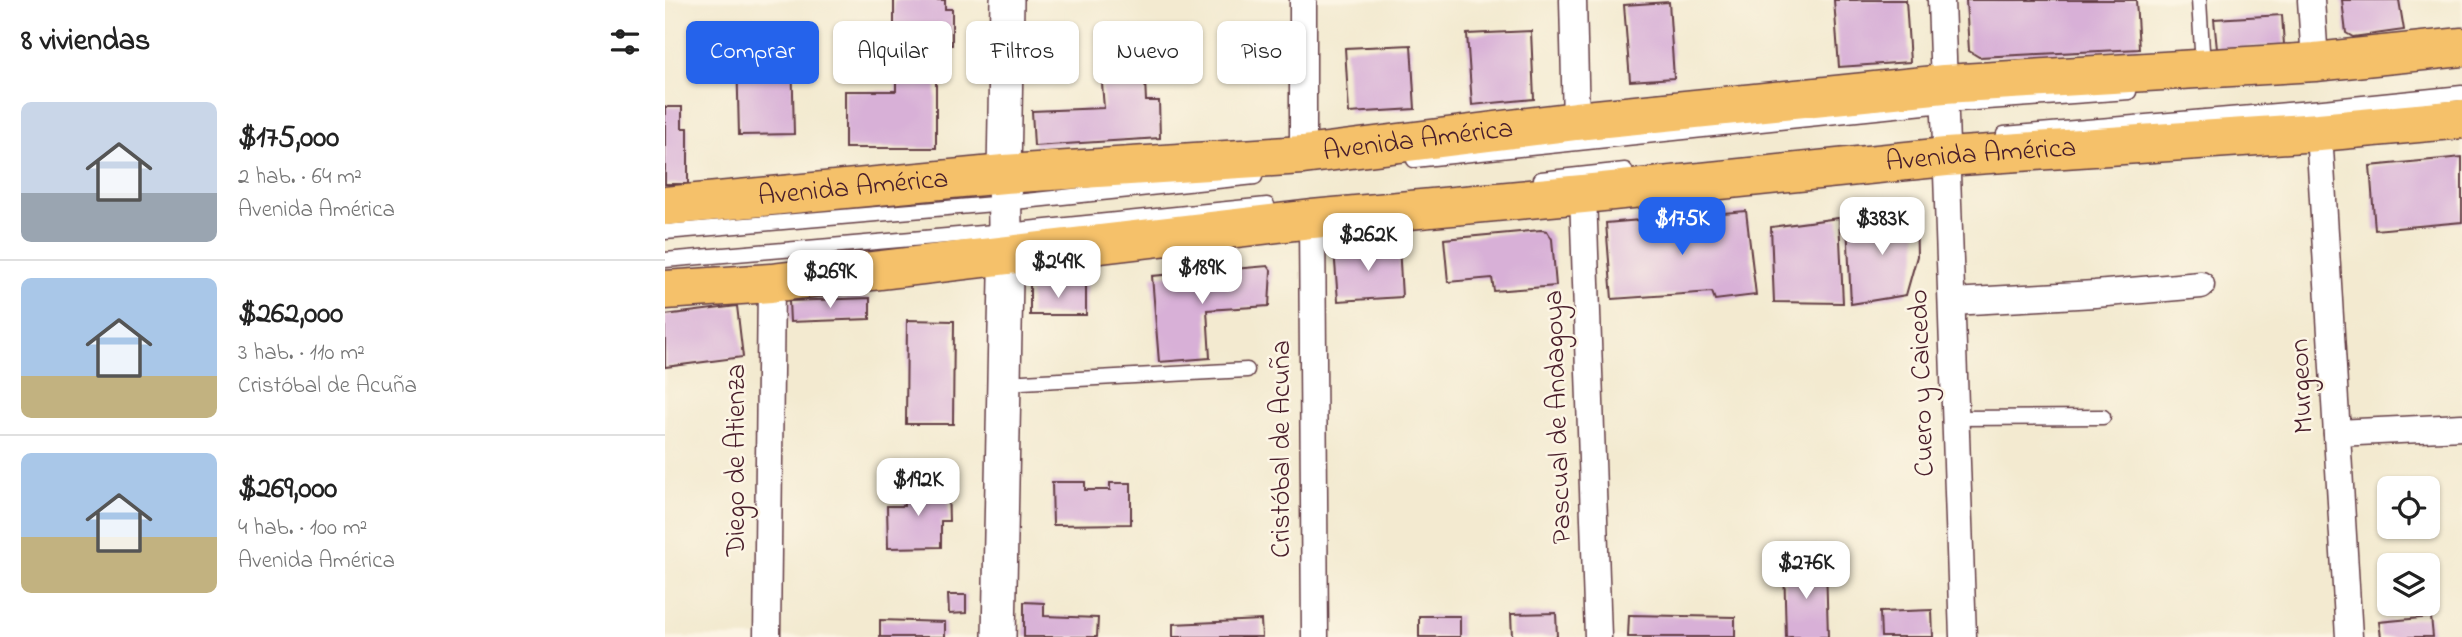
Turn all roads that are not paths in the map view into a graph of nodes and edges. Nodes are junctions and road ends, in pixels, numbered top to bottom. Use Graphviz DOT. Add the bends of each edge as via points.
graph roads {
  1 [pos="1007,0"];
  2 [pos="1303,0"];
  3 [pos="1573,0"];
  4 [pos="1941,0"];
  5 [pos="2199,0"];
  6 [pos="2311,0"];
  7 [pos="2462,47"];
  8 [pos="2315,62"];
  9 [pos="2203,68"];
  10 [pos="2138,92"];
  11 [pos="2462,93"];
  12 [pos="1944,94"];
  13 [pos="2462,119"];
  14 [pos="1576,121"];
  15 [pos="2319,132"];
  16 [pos="1989,135"];
  17 [pos="1947,143"];
  18 [pos="1303,155"];
  19 [pos="1401,162"];
  20 [pos="1639,169"];
  21 [pos="1263,176"];
  22 [pos="1528,180"];
  23 [pos="1583,194"];
  24 [pos="1278,204"];
  25 [pos="665,206"];
  26 [pos="1005,216"];
  27 [pos="1312,219"];
  28 [pos="665,232"];
  29 [pos="665,260"];
  30 [pos="771,283"];
  31 [pos="2201,285"];
  32 [pos="665,289"];
  33 [pos="1952,302"];
  34 [pos="1247,370"];
  35 [pos="1004,383"];
  36 [pos="2103,417"];
  37 [pos="1956,418"];
  38 [pos="2462,427"];
  39 [pos="2337,433"];
  40 [pos="767,637"];
  41 [pos="999,637"];
  42 [pos="1315,637"];
  43 [pos="1598,637"];
  44 [pos="1963,637"];
  45 [pos="2349,637"];
  1 -- 26 [label="street"];
  2 -- 18 [label="street"];
  3 -- 14 [label="street"];
  4 -- 12 [label="street, Cuero y Caicedo"];
  5 -- 9 [label="lane"];
  6 -- 8 [label="street"];
  7 -- 8 [label="main road, Avenida América"];
  8 -- 9 [label="main road, Avenida América"];
  9 -- 12 [label="main road, Avenida América"];
  10 -- 12 [label="lane"];
  11 -- 16 [label="lane"];
  12 -- 14 [label="main road, Avenida América"];
  12 -- 17 [label="street, Cuero y Caicedo"];
  12 -- 19 [label="lane"];
  13 -- 15 [label="main road, Avenida América"];
  14 -- 18 [label="main road, Avenida América"];
  15 -- 17 [label="main road, Avenida América"];
  15 -- 39 [label="street, Murgeon"];
  17 -- 23 [label="main road, Avenida América"];
  17 -- 33 [label="street, Cuero y Caicedo"];
  18 -- 26 [label="main road, Avenida América"];
  20 -- 22 [label="lane"];
  21 -- 26 [label="lane"];
  23 -- 27 [label="main road, Avenida América"];
  23 -- 43 [label="street, Pascual de Andagoya"];
  24 -- 26 [label="lane"];
  25 -- 26 [label="main road, Avenida América"];
  26 -- 27 [label="main road, Avenida América"];
  26 -- 28 [label="lane"];
  26 -- 29 [label="lane"];
  26 -- 30 [label="main road, Avenida América" via="854,272"];
  26 -- 35 [label="street"];
  27 -- 42 [label="street, Cristóbal de Acuña"];
  30 -- 32 [label="main road, Avenida América"];
  30 -- 40 [label="street, Diego de Atienza"];
  31 -- 33 [label="street"];
  33 -- 37 [label="street, Cuero y Caicedo"];
  34 -- 35 [label="lane"];
  35 -- 41 [label="street"];
  36 -- 37 [label="lane"];
  37 -- 44 [label="street, Cuero y Caicedo"];
  38 -- 39 [label="street"];
  39 -- 45 [label="street, Murgeon"];
}
